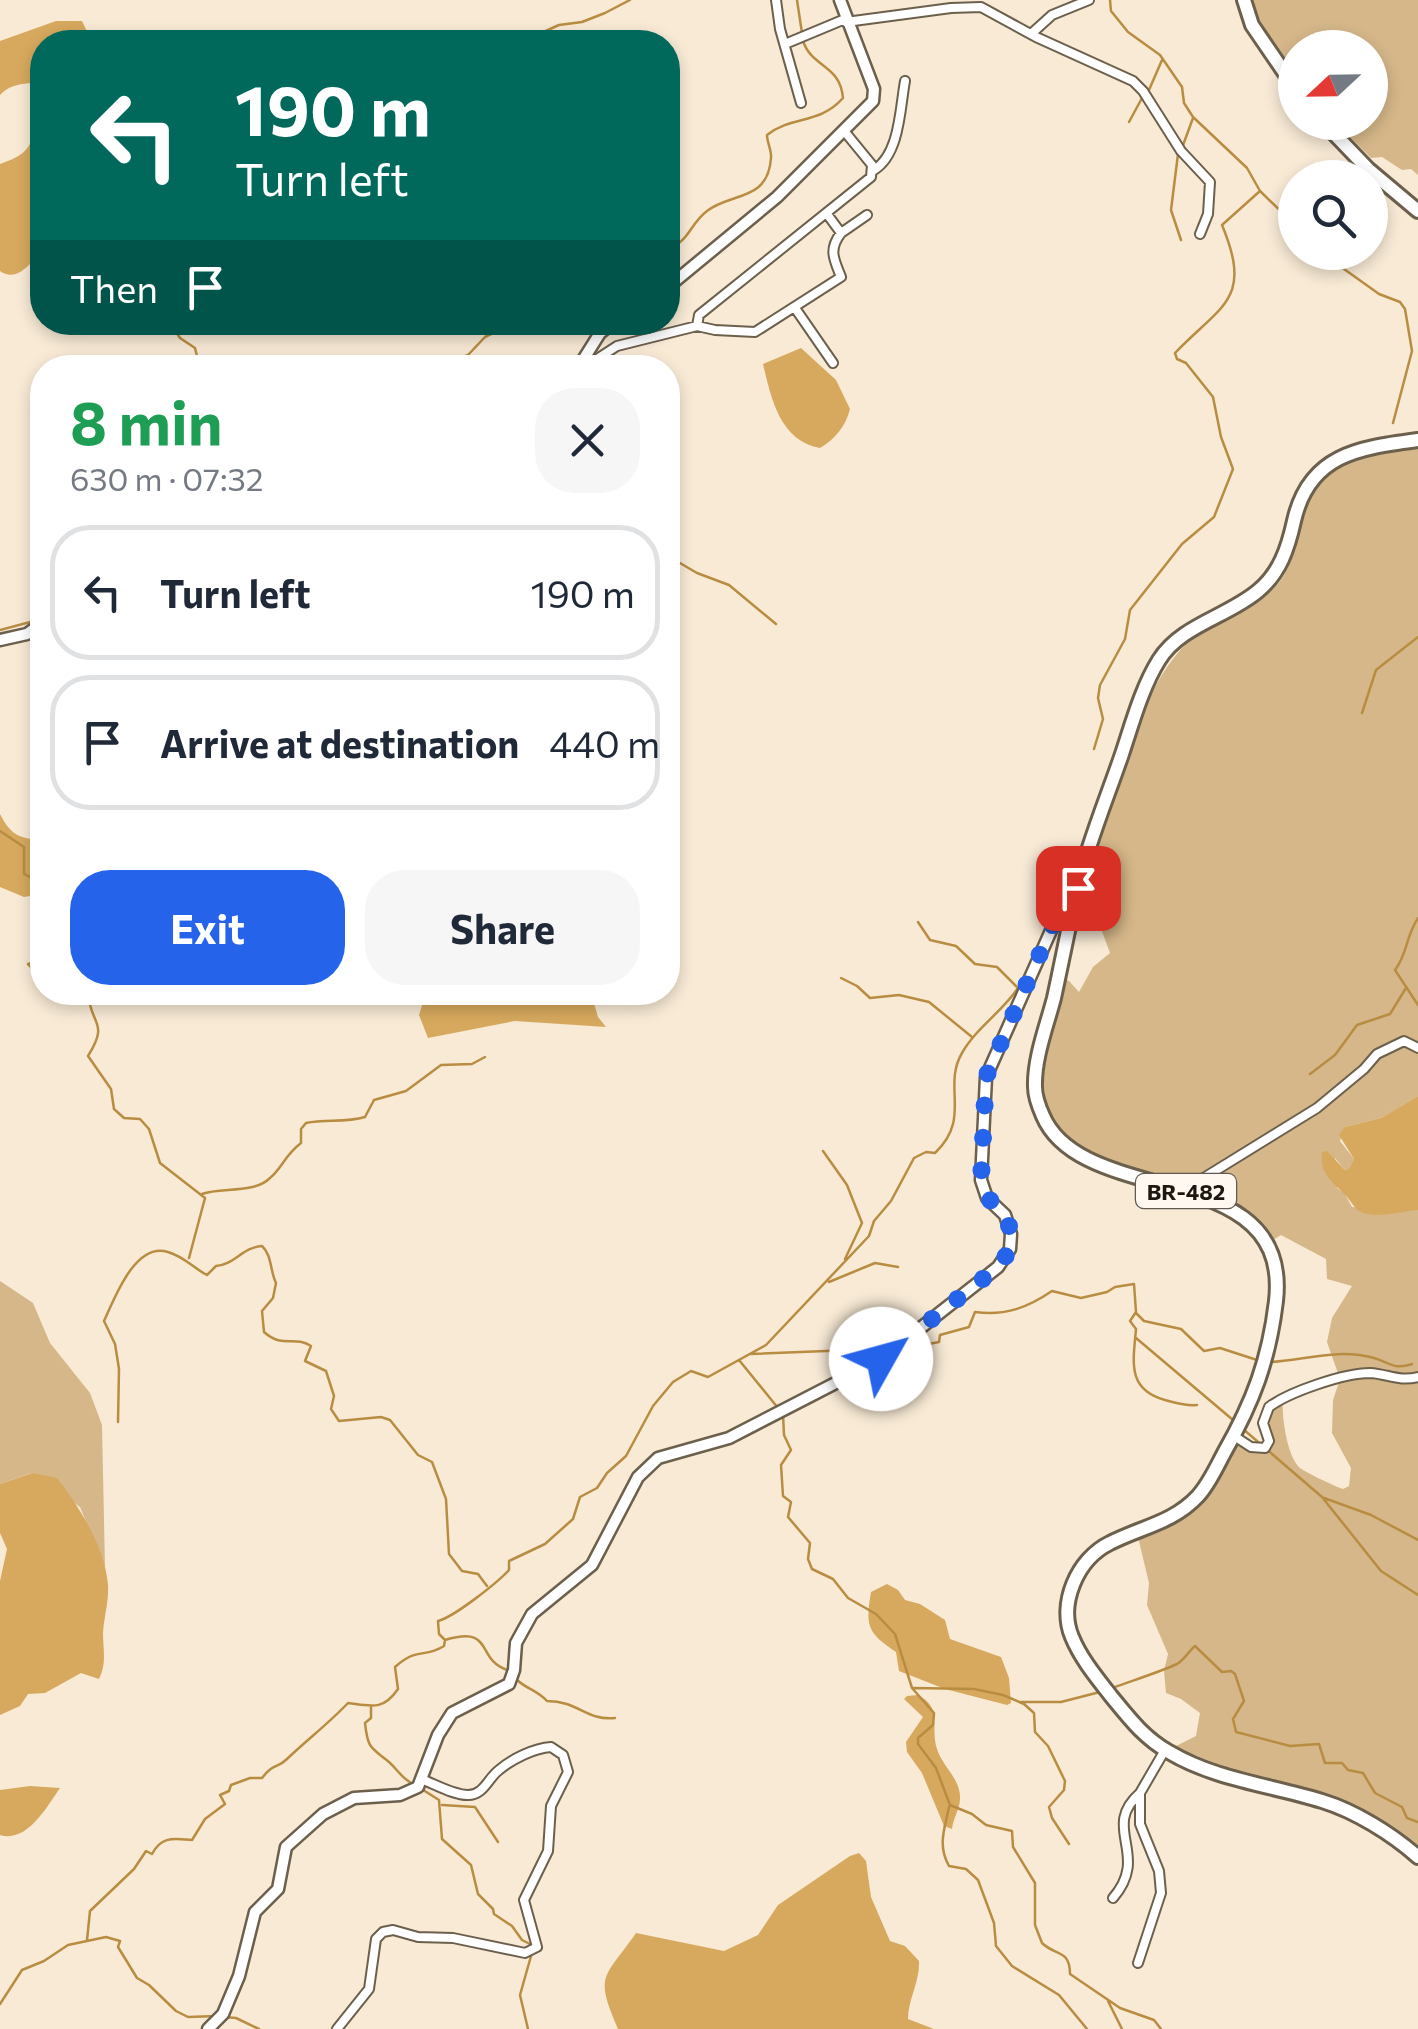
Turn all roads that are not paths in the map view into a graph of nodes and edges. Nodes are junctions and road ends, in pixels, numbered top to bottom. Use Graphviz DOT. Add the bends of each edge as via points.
graph roads {
  1 [pos="776,0"];
  2 [pos="840,0"];
  3 [pos="1089,0"];
  4 [pos="1244,0"];
  5 [pos="846,20"];
  6 [pos="1031,34"];
  7 [pos="785,44"];
  8 [pos="1278,63"];
  9 [pos="905,81"];
  10 [pos="801,104"];
  11 [pos="845,132"];
  12 [pos="1340,140"];
  13 [pos="874,170"];
  14 [pos="1418,211"];
  15 [pos="827,214"];
  16 [pos="866,215"];
  17 [pos="841,232"];
  18 [pos="1200,234"];
  19 [pos="680,277"];
  20 [pos="795,308"];
  21 [pos="696,326"];
  22 [pos="680,330"];
  23 [pos="660,335"];
  24 [pos="602,355"];
  25 [pos="833,363"];
  26 [pos="1418,440"];
  27 [pos="30,632"];
  28 [pos="0,640"];
  29 [pos="1078,888"];
  30 [pos="1418,1048"];
  31 [pos="1176,1188"];
  32 [pos="1418,1377"];
  33 [pos="1234,1436"];
  34 [pos="1164,1750"];
  35 [pos="421,1779"];
  36 [pos="1140,1794"];
  37 [pos="1418,1857"];
  38 [pos="1114,1898"];
  39 [pos="1138,1963"];
  40 [pos="208,2029"];
  41 [pos="337,2029"];
  1 -- 7 [label="street"];
  2 -- 5 [label="street"];
  3 -- 6 [label="street" via="1052,15"];
  4 -- 8 [label="highway"];
  5 -- 6 [label="street" via="973,6"];
  5 -- 7 [label="street"];
  5 -- 11 [label="street" via="874,90 873,101"];
  6 -- 18 [label="street" via="1138,85 1208,179 1208,214"];
  7 -- 10 [label="street"];
  9 -- 13 [label="street" via="892,147"];
  11 -- 13 [label="street"];
  11 -- 19 [label="street"];
  12 -- 14 [label="highway"];
  13 -- 15 [label="street"];
  15 -- 17 [label="street"];
  15 -- 21 [label="street" via="699,314"];
  16 -- 17 [label="street"];
  17 -- 20 [label="street" via="832,251 841,277"];
  20 -- 21 [label="street" via="756,332"];
  20 -- 25 [label="street"];
  21 -- 22 [label="street"];
  23 -- 24 [label="street"];
  26 -- 29 [label="highway, BR-482" via="1355,451 1320,470 1298,505 1289,545 1269,579 1165,652 1132,723"];
  27 -- 28 [label="street"];
  29 -- 31 [label="highway, BR-482" via="1036,1073 1039,1106 1053,1133 1076,1152"];
  29 -- 35 [label="street" via="1064,899 986,1077 981,1180 1012,1234 998,1267 881,1359 729,1438 658,1458 638,1478 592,1565 532,1614 516,1644 508,1684 452,1713"];
  30 -- 31 [label="street" via="1404,1042 1384,1048 1316,1108 1202,1179"];
  31 -- 33 [label="highway, BR-482" via="1240,1215 1259,1234 1275,1268 1264,1370"];
  32 -- 33 [label="street" via="1366,1373 1300,1391 1268,1407 1265,1448"];
  33 -- 34 [label="highway, BR-482" via="1192,1502 1157,1526 1099,1549 1070,1591 1067,1622 1080,1654 1132,1722"];
  34 -- 36 [label="street"];
  34 -- 37 [label="highway, BR-482" via="1207,1770 1324,1802"];
  35 -- 40 [label="street" via="400,1795 354,1798 323,1814 286,1847 278,1889 255,1912 240,1976 224,2014"];
  35 -- 41 [label="street" via="474,1795 501,1768 533,1751 551,1746 563,1755 568,1772 551,1806 551,1842 524,1900 537,1948 526,1953 383,1932 369,1989"];
  36 -- 38 [label="street" via="1124,1821 1130,1871"];
  36 -- 39 [label="street" via="1140,1824 1162,1893"];
}
